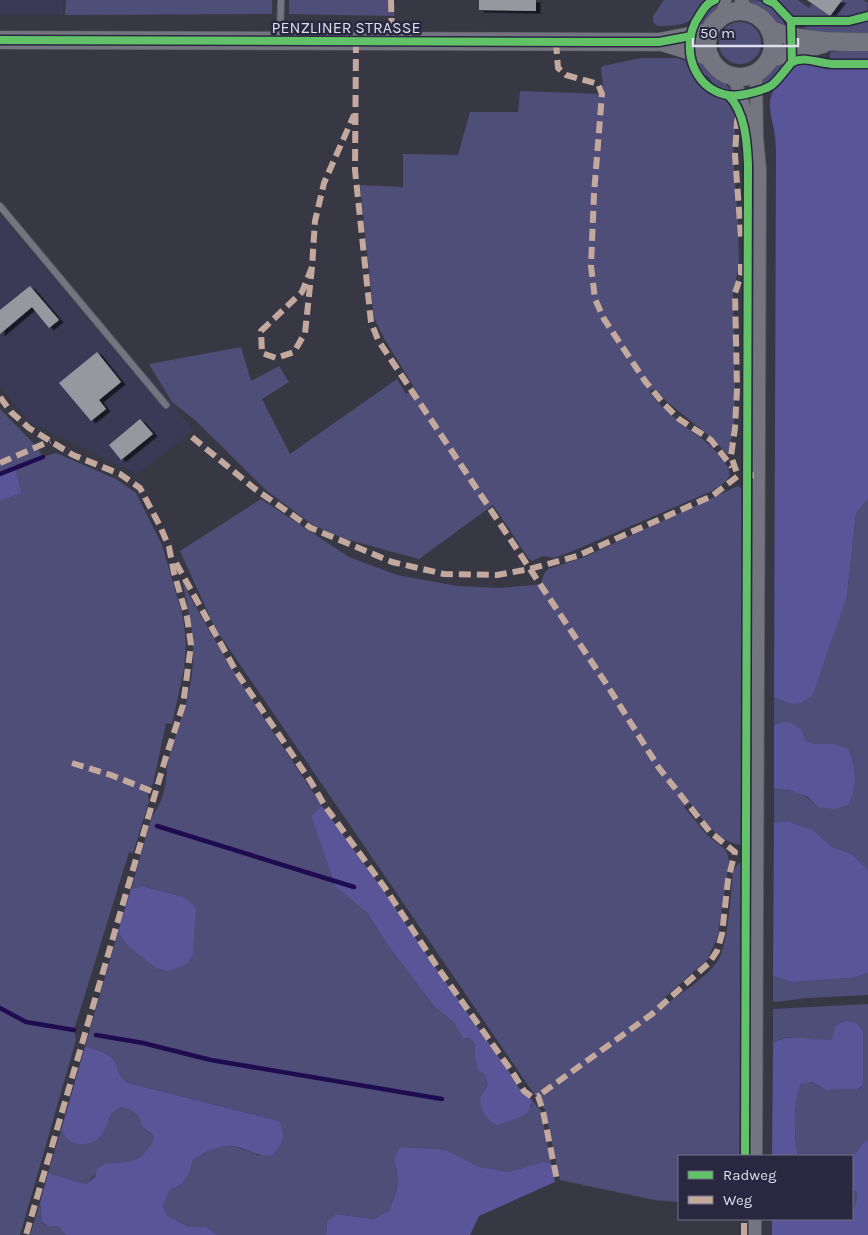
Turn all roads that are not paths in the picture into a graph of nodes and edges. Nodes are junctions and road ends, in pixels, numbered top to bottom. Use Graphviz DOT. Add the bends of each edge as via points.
graph roads {
  1 [pos="281,0"];
  2 [pos="744,6"];
  3 [pos="724,8"];
  4 [pos="770,30"];
  5 [pos="710,32"];
  6 [pos="0,40"];
  7 [pos="280,41"];
  8 [pos="659,42"];
  9 [pos="828,42"];
  10 [pos="868,42"];
  11 [pos="710,57"];
  12 [pos="770,58"];
  13 [pos="756,73"];
  14 [pos="733,76"];
  15 [pos="757,138"];
  16 [pos="0,206"];
  17 [pos="166,405"];
  18 [pos="756,1155"];
  19 [pos="755,1220"];
  20 [pos="755,1235"];
  1 -- 7 [label="lane"];
  2 -- 3 [label="main road" via="735,12"];
  2 -- 4 [label="main road"];
  3 -- 5 [label="main road"];
  4 -- 9 [label="main road"];
  4 -- 12 [label="main road" via="773,48"];
  5 -- 8 [label="main road, PENZLINER STRASSE"];
  5 -- 11 [label="main road"];
  6 -- 7 [label="main road, PENZLINER STRASSE"];
  7 -- 8 [label="main road, PENZLINER STRASSE"];
  8 -- 11 [label="main road, PENZLINER STRASSE"];
  9 -- 10 [label="main road"];
  9 -- 12 [label="main road"];
  11 -- 14 [label="main road" via="718,68"];
  12 -- 13 [label="main road"];
  13 -- 14 [label="main road" via="745,77"];
  13 -- 15 [label="street"];
  14 -- 15 [label="street"];
  15 -- 18 [label="street" via="760,170 760,475"];
  16 -- 17 [label="lane"];
  19 -- 20 [label="street"];
}
